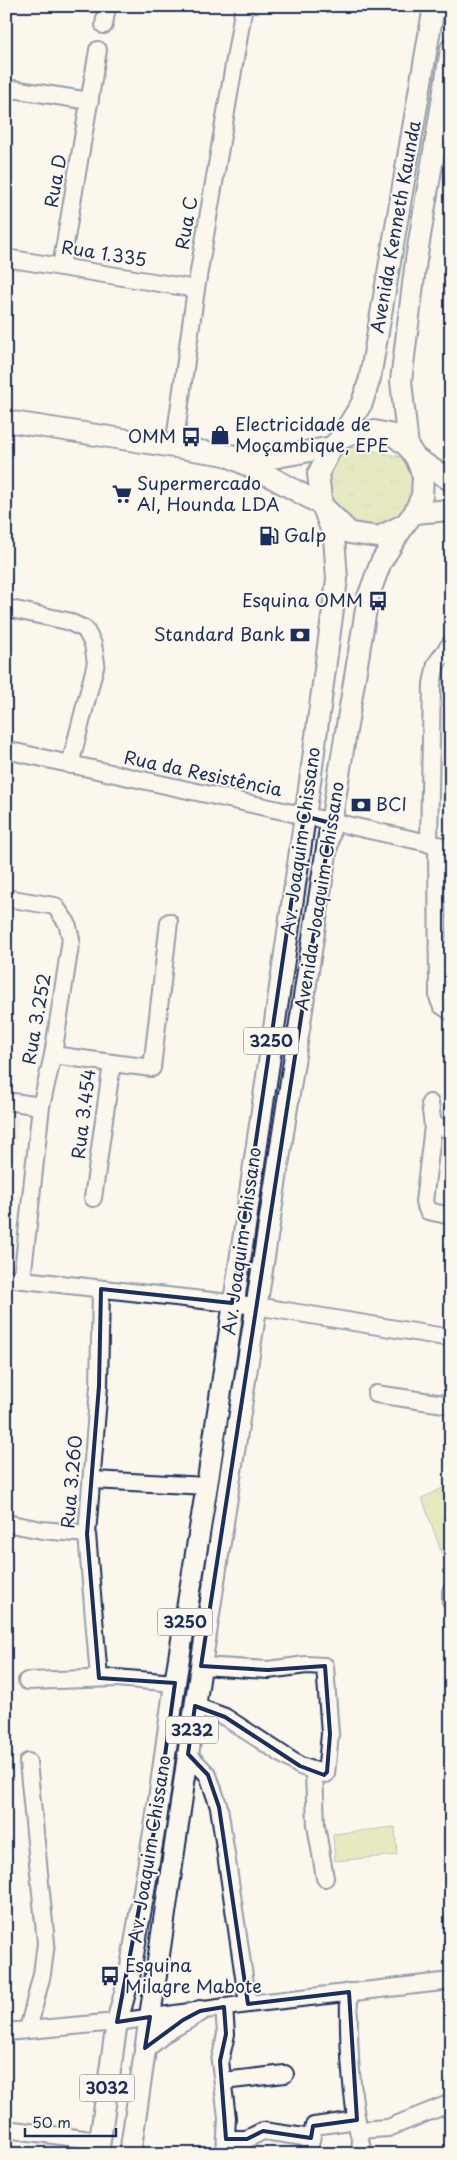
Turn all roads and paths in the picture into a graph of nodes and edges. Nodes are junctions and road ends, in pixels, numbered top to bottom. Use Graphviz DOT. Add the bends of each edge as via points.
graph roads {
  1 [pos="107,6"];
  2 [pos="244,6"];
  3 [pos="436,6"];
  4 [pos="451,8"];
  5 [pos="104,26"];
  6 [pos="451,49"];
  7 [pos="98,50"];
  8 [pos="6,88"];
  9 [pos="90,101"];
  10 [pos="6,258"];
  11 [pos="61,267"];
  12 [pos="196,288"];
  13 [pos="6,421"];
  14 [pos="335,443"];
  15 [pos="182,448"];
  16 [pos="412,452"];
  17 [pos="226,455"];
  18 [pos="451,481"];
  19 [pos="322,506"];
  20 [pos="451,510"];
  21 [pos="410,519"];
  22 [pos="6,608"];
  23 [pos="451,643"];
  24 [pos="6,750"];
  25 [pos="70,765"];
  26 [pos="304,816"];
  27 [pos="331,822"];
  28 [pos="439,845"];
  29 [pos="6,898"];
  30 [pos="169,922"];
  31 [pos="451,1012"];
  32 [pos="53,1055"];
  33 [pos="112,1063"];
  34 [pos="6,1101"];
  35 [pos="430,1104"];
  36 [pos="41,1106"];
  37 [pos="432,1126"];
  38 [pos="451,1129"];
  39 [pos="93,1198"];
  40 [pos="451,1216"];
  41 [pos="14,1279"];
  42 [pos="101,1289"];
  43 [pos="232,1303"];
  44 [pos="256,1306"];
  45 [pos="451,1338"];
  46 [pos="376,1394"];
  47 [pos="451,1405"];
  48 [pos="93,1480"];
  49 [pos="207,1486"];
  50 [pos="6,1523"];
  51 [pos="87,1534"];
  52 [pos="451,1591"];
  53 [pos="451,1601"];
  54 [pos="201,1666"];
  55 [pos="99,1678"];
  56 [pos="28,1681"];
  57 [pos="175,1683"];
  58 [pos="195,1706"];
  59 [pos="188,1754"];
  60 [pos="28,1762"];
  61 [pos="314,1772"];
  62 [pos="325,1878"];
  63 [pos="451,1981"];
  64 [pos="349,1992"];
  65 [pos="248,2004"];
  66 [pos="224,2007"];
  67 [pos="200,2011"];
  68 [pos="150,2017"];
  69 [pos="117,2022"];
  70 [pos="28,2030"];
  71 [pos="6,2032"];
  72 [pos="145,2048"];
  73 [pos="285,2074"];
  74 [pos="223,2081"];
  75 [pos="451,2103"];
  76 [pos="357,2125"];
  77 [pos="6,2129"];
  78 [pos="226,2146"];
  79 [pos="309,2146"];
  80 [pos="99,2147"];
  81 [pos="130,2154"];
  82 [pos="363,2154"];
  1 -- 5 [label="street"];
  2 -- 12 [label="street, Rua C"];
  3 -- 4 [label="street"];
  3 -- 14 [label="main road, Avenida Kenneth Kaunda" via="370,378 362,403"];
  6 -- 16 [label="main road, Avenida Kenneth Kaunda" via="416,260 401,381"];
  7 -- 9 [label="street, Rua D"];
  8 -- 9 [label="street"];
  9 -- 11 [label="street, Rua D"];
  10 -- 11 [label="street, Rua 1.335"];
  11 -- 12 [label="street, Rua 1.335"];
  12 -- 15 [label="street, Rua C"];
  13 -- 15 [label="main road"];
  14 -- 16 [label="main road" via="356,432 374,431 392,436"];
  14 -- 17 [label="main road" via="272,458"];
  14 -- 19 [label="main road" via="318,474"];
  15 -- 17 [label="main road"];
  16 -- 18 [label="main road"];
  16 -- 21 [label="main road" via="422,476 422,496"];
  17 -- 19 [label="main road" via="271,476"];
  19 -- 21 [label="main road" via="350,533 378,536"];
  19 -- 26 [label="main road, Av. Joaquim Chissano / 3250" via="334,537 337,579"];
  20 -- 21 [label="main road"];
  21 -- 27 [label="main road, Avenida Joaquim Chissano" via="382,562 370,588"];
  22 -- 25 [label="street" via="86,629 93,644 96,663"];
  23 -- 28 [label="street" via="436,664 432,684"];
  24 -- 25 [label="street, Rua da Resistência"];
  25 -- 26 [label="street, Rua da Resistência"];
  26 -- 27 [label="street, Rua da Resistência"];
  26 -- 43 [label="main road, Av. Joaquim Chissano / 3250"];
  27 -- 28 [label="street, Rua da Resistência"];
  27 -- 44 [label="main road, Avenida Joaquim Chissano"];
  28 -- 31 [label="street" via="438,997 441,1005"];
  29 -- 32 [label="street, Rua 3.252" via="55,906 67,923 71,939"];
  30 -- 33 [label="street" via="152,1068"];
  32 -- 33 [label="street, Rua 3.454"];
  32 -- 36 [label="street, Rua 3.252"];
  33 -- 39 [label="street, Rua 3.454"];
  34 -- 36 [label="street"];
  35 -- 37 [label="street"];
  36 -- 41 [label="street, Rua 3.252"];
  37 -- 38 [label="street"];
  37 -- 40 [label="street" via="424,1202 428,1211"];
  41 -- 42 [label="street"];
  42 -- 43 [label="street"];
  42 -- 48 [label="street, Rua 3.260"];
  43 -- 44 [label="street"];
  43 -- 49 [label="main road, Av. Joaquim Chissano / 3250"];
  44 -- 45 [label="street"];
  44 -- 54 [label="main road, Av. Joaquim Chissano / 3232"];
  46 -- 47 [label="street"];
  48 -- 49 [label="street"];
  48 -- 51 [label="street, Rua 3.260"];
  49 -- 57 [label="main road, Av. Joaquim Chissano / 3250"];
  50 -- 51 [label="street"];
  51 -- 55 [label="street, Rua 3.260"];
  52 -- 53 [label="street"];
  54 -- 58 [label="main road, Av. Joaquim Chissano / 3232"];
  54 -- 61 [label="street" via="268,1670 325,1666 330,1734 327,1772 324,1775"];
  55 -- 56 [label="street"];
  55 -- 57 [label="street"];
  57 -- 69 [label="main road, Av. Joaquim Chissano / 3250" via="156,1821 129,1978"];
  58 -- 59 [label="main road, Av. Joaquim Chissano / 3232"];
  58 -- 61 [label="street" via="225,1717"];
  59 -- 65 [label="street" via="208,1776 219,1807"];
  59 -- 68 [label="main road, Av. Joaquim Chissano / 3232"];
  60 -- 70 [label="street" via="46,1943"];
  61 -- 62 [label="street" via="316,1825"];
  63 -- 64 [label="street"];
  64 -- 65 [label="street"];
  64 -- 76 [label="street"];
  65 -- 66 [label="street"];
  66 -- 67 [label="street"];
  66 -- 74 [label="street" via="226,2034 220,2061"];
  67 -- 68 [label="street"];
  67 -- 72 [label="main road" via="165,2031"];
  68 -- 69 [label="street"];
  68 -- 72 [label="main road, Av. Joaquim Chissano / 3232"];
  69 -- 70 [label="street"];
  69 -- 80 [label="main road, 3032"];
  70 -- 71 [label="street"];
  72 -- 81 [label="main road, Av. Joaquim Chissano / 3232"];
  73 -- 74 [label="street"];
  74 -- 78 [label="street"];
  75 -- 76 [label="street" via="388,2128"];
  76 -- 79 [label="street" via="314,2126"];
  76 -- 82 [label="street"];
  77 -- 80 [label="street"];
  78 -- 79 [label="street" via="263,2131"];
}
